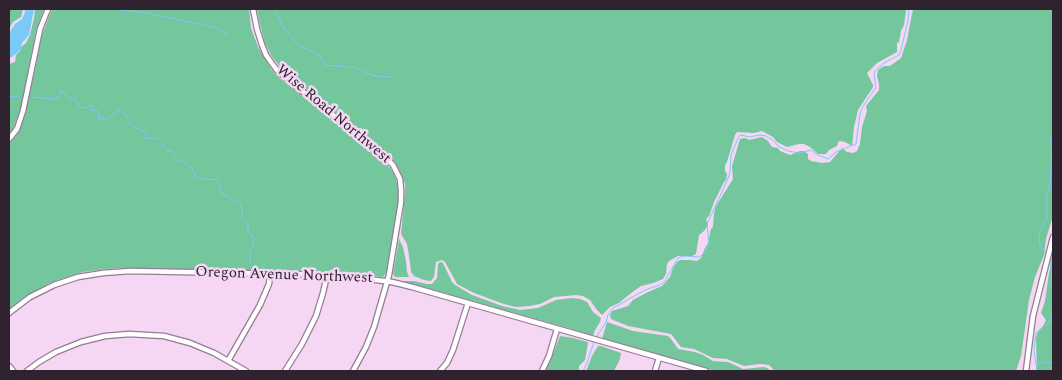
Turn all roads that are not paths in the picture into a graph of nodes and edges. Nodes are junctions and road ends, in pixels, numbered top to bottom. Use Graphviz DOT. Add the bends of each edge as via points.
graph roads {
  1 [pos="48,9"];
  2 [pos="253,9"];
  3 [pos="9,139"];
  4 [pos="1053,237"];
  5 [pos="270,274"];
  6 [pos="327,275"];
  7 [pos="388,281"];
  8 [pos="468,303"];
  9 [pos="9,313"];
  10 [pos="557,329"];
  11 [pos="659,358"];
  12 [pos="228,361"];
  13 [pos="9,366"];
  14 [pos="13,371"];
  15 [pos="27,371"];
  16 [pos="246,371"];
  17 [pos="285,371"];
  18 [pos="353,371"];
  19 [pos="440,371"];
  20 [pos="542,371"];
  21 [pos="655,371"];
  22 [pos="706,371"];
  23 [pos="1026,371"];
  1 -- 3 [label="street" via="40,29 23,111"];
  2 -- 7 [label="street, Wise Road Northwest" via="260,42 276,69 381,152 397,172 401,202"];
  4 -- 23 [label="street" via="1033,316"];
  5 -- 6 [label="street, Oregon Avenue Northwest"];
  5 -- 9 [label="street, Oregon Avenue Northwest" via="130,271 94,274 49,287"];
  5 -- 12 [label="street" via="260,305"];
  6 -- 7 [label="street, Oregon Avenue Northwest"];
  6 -- 17 [label="street" via="316,316"];
  7 -- 8 [label="street, Oregon Avenue Northwest"];
  7 -- 18 [label="street, Wise Road Northwest" via="374,327"];
  8 -- 10 [label="street, Oregon Avenue Northwest"];
  8 -- 19 [label="street" via="453,350"];
  10 -- 11 [label="street, Oregon Avenue Northwest"];
  10 -- 20 [label="street"];
  11 -- 21 [label="street"];
  11 -- 22 [label="street, Oregon Avenue Northwest"];
  12 -- 15 [label="street" via="179,339 150,334 120,334 73,345"];
  12 -- 16 [label="street"];
  13 -- 14 [label="street"];
}
